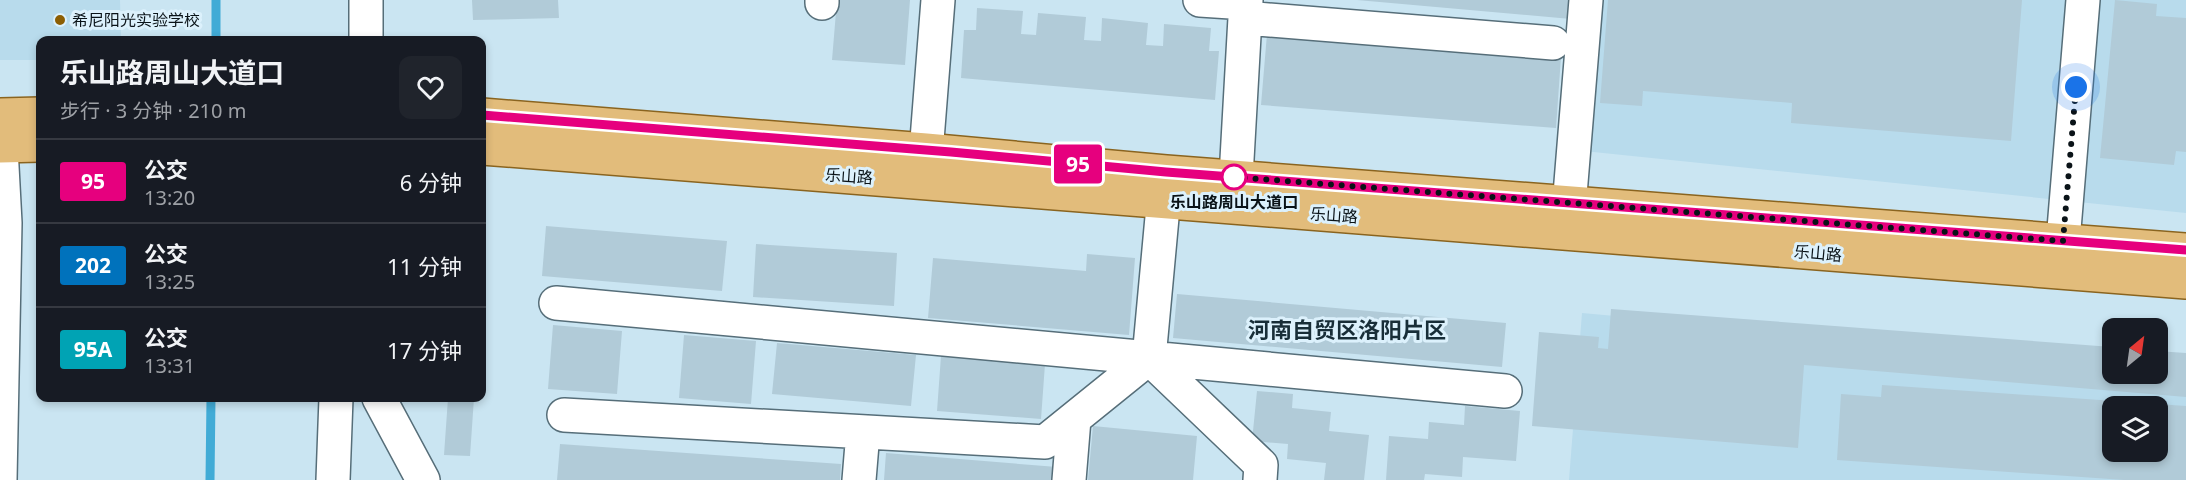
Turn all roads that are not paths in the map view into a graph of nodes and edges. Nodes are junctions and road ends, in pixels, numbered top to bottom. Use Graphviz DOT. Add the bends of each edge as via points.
graph roads {
  1 [pos="366,0"];
  2 [pos="938,0"];
  3 [pos="1200,0"];
  4 [pos="1586,0"];
  5 [pos="2083,0"];
  6 [pos="1246,7"];
  7 [pos="366,36"];
  8 [pos="1553,43"];
  9 [pos="36,114"];
  10 [pos="0,115"];
  11 [pos="486,116"];
  12 [pos="0,129"];
  13 [pos="36,145"];
  14 [pos="0,146"];
  15 [pos="486,148"];
  16 [pos="926,150"];
  17 [pos="1236,177"];
  18 [pos="923,182"];
  19 [pos="1165,188"];
  20 [pos="1569,218"];
  21 [pos="2063,241"];
  22 [pos="2186,250"];
  23 [pos="2186,282"];
  24 [pos="555,303"];
  25 [pos="1149,358"];
  26 [pos="1505,391"];
  27 [pos="336,402"];
  28 [pos="381,402"];
  29 [pos="564,415"];
  30 [pos="1074,419"];
  31 [pos="1,422"];
  32 [pos="862,432"];
  33 [pos="0,480"];
  34 [pos="333,480"];
  35 [pos="423,480"];
  36 [pos="860,480"];
  37 [pos="1069,480"];
  38 [pos="1260,480"];
  1 -- 7 [label="lane"];
  2 -- 16 [label="lane"];
  3 -- 6 [label="lane"];
  4 -- 20 [label="lane"];
  5 -- 21 [label="lane"];
  6 -- 8 [label="lane"];
  6 -- 17 [label="lane"];
  9 -- 10 [label="main road"];
  11 -- 16 [label="main road, 乐山路"];
  12 -- 14 [label="lane"];
  13 -- 14 [label="main road"];
  14 -- 31 [label="lane" via="5,223"];
  15 -- 18 [label="main road, 乐山路"];
  16 -- 18 [label="lane"];
  16 -- 19 [label="main road, 乐山路"];
  17 -- 19 [label="main road, 乐山路"];
  17 -- 20 [label="main road, 乐山路"];
  18 -- 19 [label="main road, 乐山路"];
  19 -- 20 [label="main road, 乐山路"];
  19 -- 25 [label="lane"];
  20 -- 21 [label="main road, 乐山路"];
  20 -- 23 [label="main road, 乐山路"];
  21 -- 22 [label="main road, 乐山路"];
  24 -- 25 [label="lane"];
  25 -- 26 [label="lane"];
  25 -- 30 [label="lane"];
  25 -- 38 [label="lane" via="1261,465"];
  27 -- 34 [label="lane"];
  28 -- 35 [label="lane"];
  29 -- 32 [label="lane"];
  30 -- 32 [label="lane" via="1045,442"];
  30 -- 37 [label="lane"];
  31 -- 33 [label="lane"];
  32 -- 36 [label="lane"];
}
